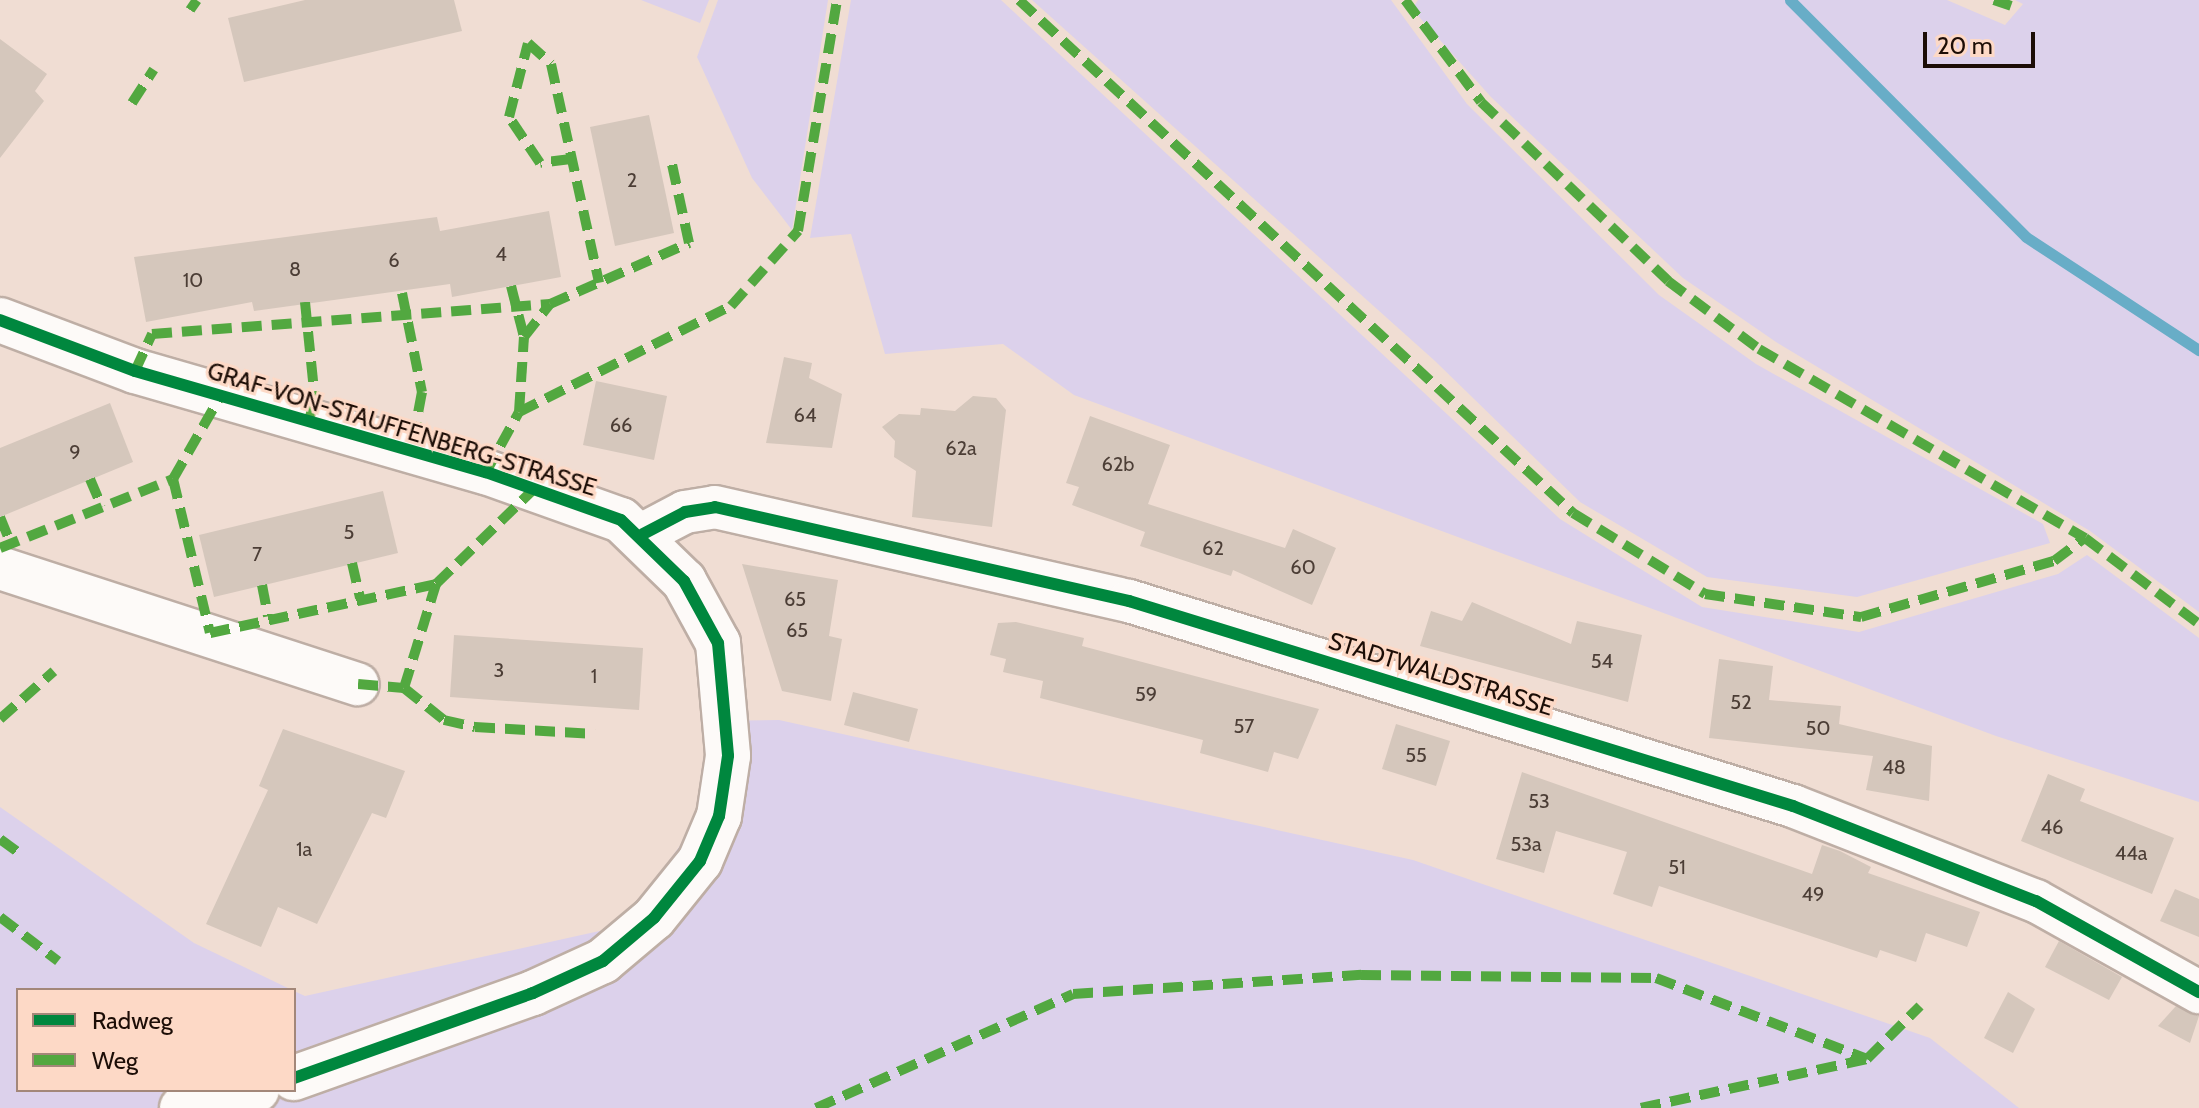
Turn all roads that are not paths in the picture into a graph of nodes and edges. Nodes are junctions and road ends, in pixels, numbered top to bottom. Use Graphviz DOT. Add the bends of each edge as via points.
graph roads {
  1 [pos="0,320"];
  2 [pos="643,534"];
  3 [pos="0,568"];
  4 [pos="358,684"];
  5 [pos="2199,992"];
  6 [pos="296,1077"];
  7 [pos="249,1092"];
  8 [pos="182,1108"];
  1 -- 2 [label="street, GRAF-VON-STAUFFENBERG-STRASSE" via="150,376 592,507"];
  2 -- 5 [label="street, STADTWALDSTRASSE" via="685,512 715,507 1129,601 1793,806 2036,901"];
  2 -- 6 [label="street, GRAF-VON-STAUFFENBERG-STRASSE" via="684,581 723,662 726,785 700,861 654,918 603,961 533,993"];
  3 -- 4 [label="street"];
  7 -- 8 [label="street"];
}
